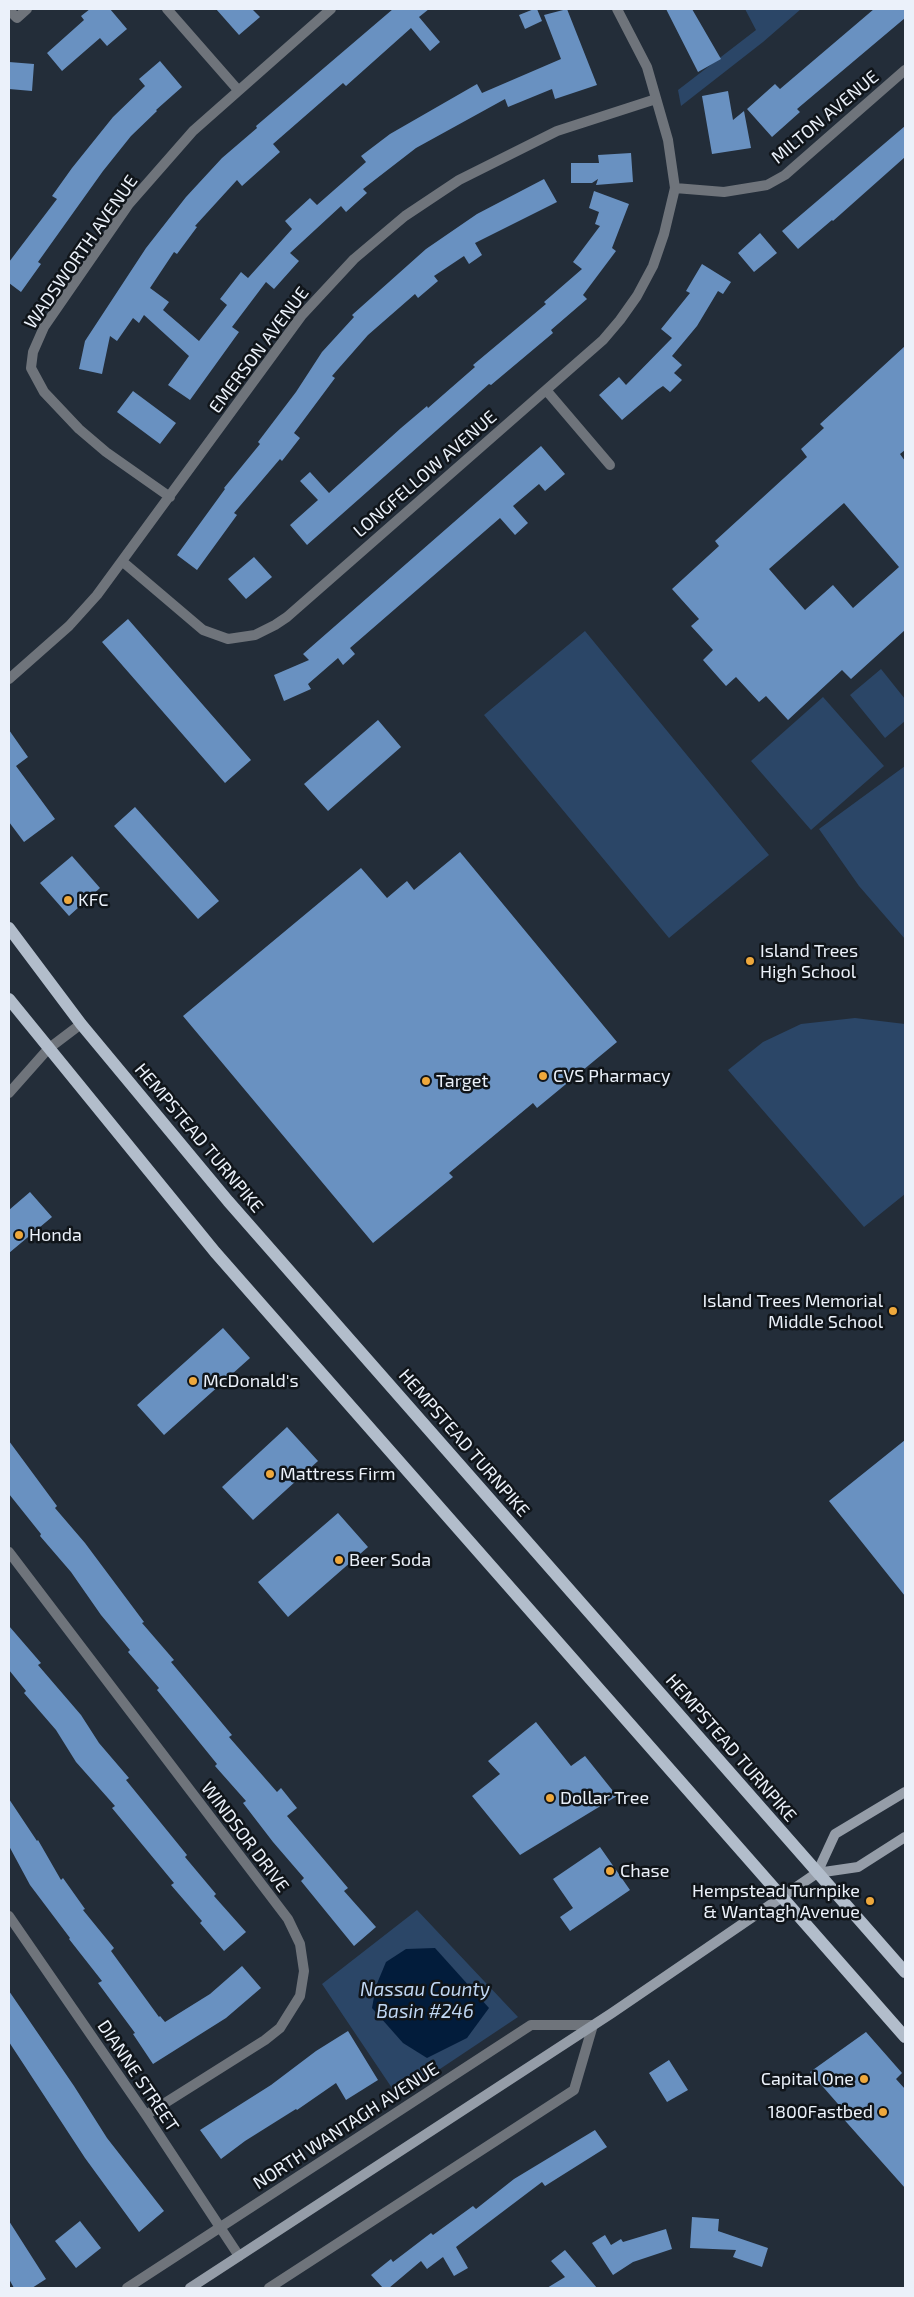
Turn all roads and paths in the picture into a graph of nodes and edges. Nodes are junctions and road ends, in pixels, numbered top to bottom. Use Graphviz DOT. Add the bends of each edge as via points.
graph roads {
  1 [pos="28,9"];
  2 [pos="167,9"];
  3 [pos="331,9"];
  4 [pos="617,9"];
  5 [pos="9,10"];
  6 [pos="905,70"];
  7 [pos="238,90"];
  8 [pos="656,99"];
  9 [pos="675,188"];
  10 [pos="546,390"];
  11 [pos="610,465"];
  12 [pos="170,497"];
  13 [pos="123,562"];
  14 [pos="9,679"];
  15 [pos="9,928"];
  16 [pos="9,999"];
  17 [pos="81,1024"];
  18 [pos="48,1050"];
  19 [pos="9,1093"];
  20 [pos="9,1552"];
  21 [pos="905,1792"];
  22 [pos="905,1836"];
  23 [pos="817,1873"];
  24 [pos="782,1896"];
  25 [pos="9,1916"];
  26 [pos="905,1972"];
  27 [pos="593,2025"];
  28 [pos="905,2037"];
  29 [pos="146,2115"];
  30 [pos="220,2227"];
  31 [pos="239,2256"];
  32 [pos="127,2288"];
  33 [pos="190,2288"];
  34 [pos="269,2288"];
  1 -- 5 [label="street" via="17,18"];
  2 -- 7 [label="street"];
  3 -- 7 [label="street, WADSWORTH AVENUE"];
  4 -- 8 [label="street" via="647,67"];
  6 -- 9 [label="street, MILTON AVENUE" via="785,175 767,185 729,192"];
  7 -- 12 [label="street, WADSWORTH AVENUE" via="194,131 129,204 44,327 33,352 31,368 44,392 106,452"];
  8 -- 9 [label="street" via="668,140"];
  8 -- 12 [label="street, EMERSON AVENUE" via="556,131 459,180 405,216 354,260 302,315"];
  9 -- 10 [label="street, LONGFELLOW AVENUE" via="662,242 638,296 603,340"];
  10 -- 11 [label="street"];
  10 -- 13 [label="street, LONGFELLOW AVENUE" via="287,617 255,635 228,639 203,630"];
  12 -- 13 [label="street, EMERSON AVENUE"];
  13 -- 14 [label="street, EMERSON AVENUE" via="69,626"];
  15 -- 17 [label="main road, HEMPSTEAD TURNPIKE"];
  16 -- 18 [label="main road"];
  17 -- 18 [label="street"];
  17 -- 23 [label="main road, HEMPSTEAD TURNPIKE" via="228,1201"];
  18 -- 19 [label="street"];
  18 -- 24 [label="main road" via="215,1252"];
  20 -- 29 [label="street, WINDSOR DRIVE" via="288,1919 300,1944 304,1971 300,1996 280,2028"];
  21 -- 23 [label="main road" via="835,1834"];
  22 -- 23 [label="main road" via="858,1867"];
  23 -- 24 [label="main road"];
  23 -- 26 [label="main road, HEMPSTEAD TURNPIKE"];
  24 -- 27 [label="main road"];
  24 -- 28 [label="main road"];
  25 -- 29 [label="street, DIANNE STREET"];
  27 -- 30 [label="street, NORTH WANTAGH AVENUE" via="532,2024"];
  27 -- 31 [label="main road"];
  27 -- 34 [label="street" via="574,2090"];
  29 -- 30 [label="street, DIANNE STREET"];
  30 -- 31 [label="street, DIANNE STREET"];
  30 -- 32 [label="street, NORTH WANTAGH AVENUE"];
  31 -- 33 [label="main road"];
}
